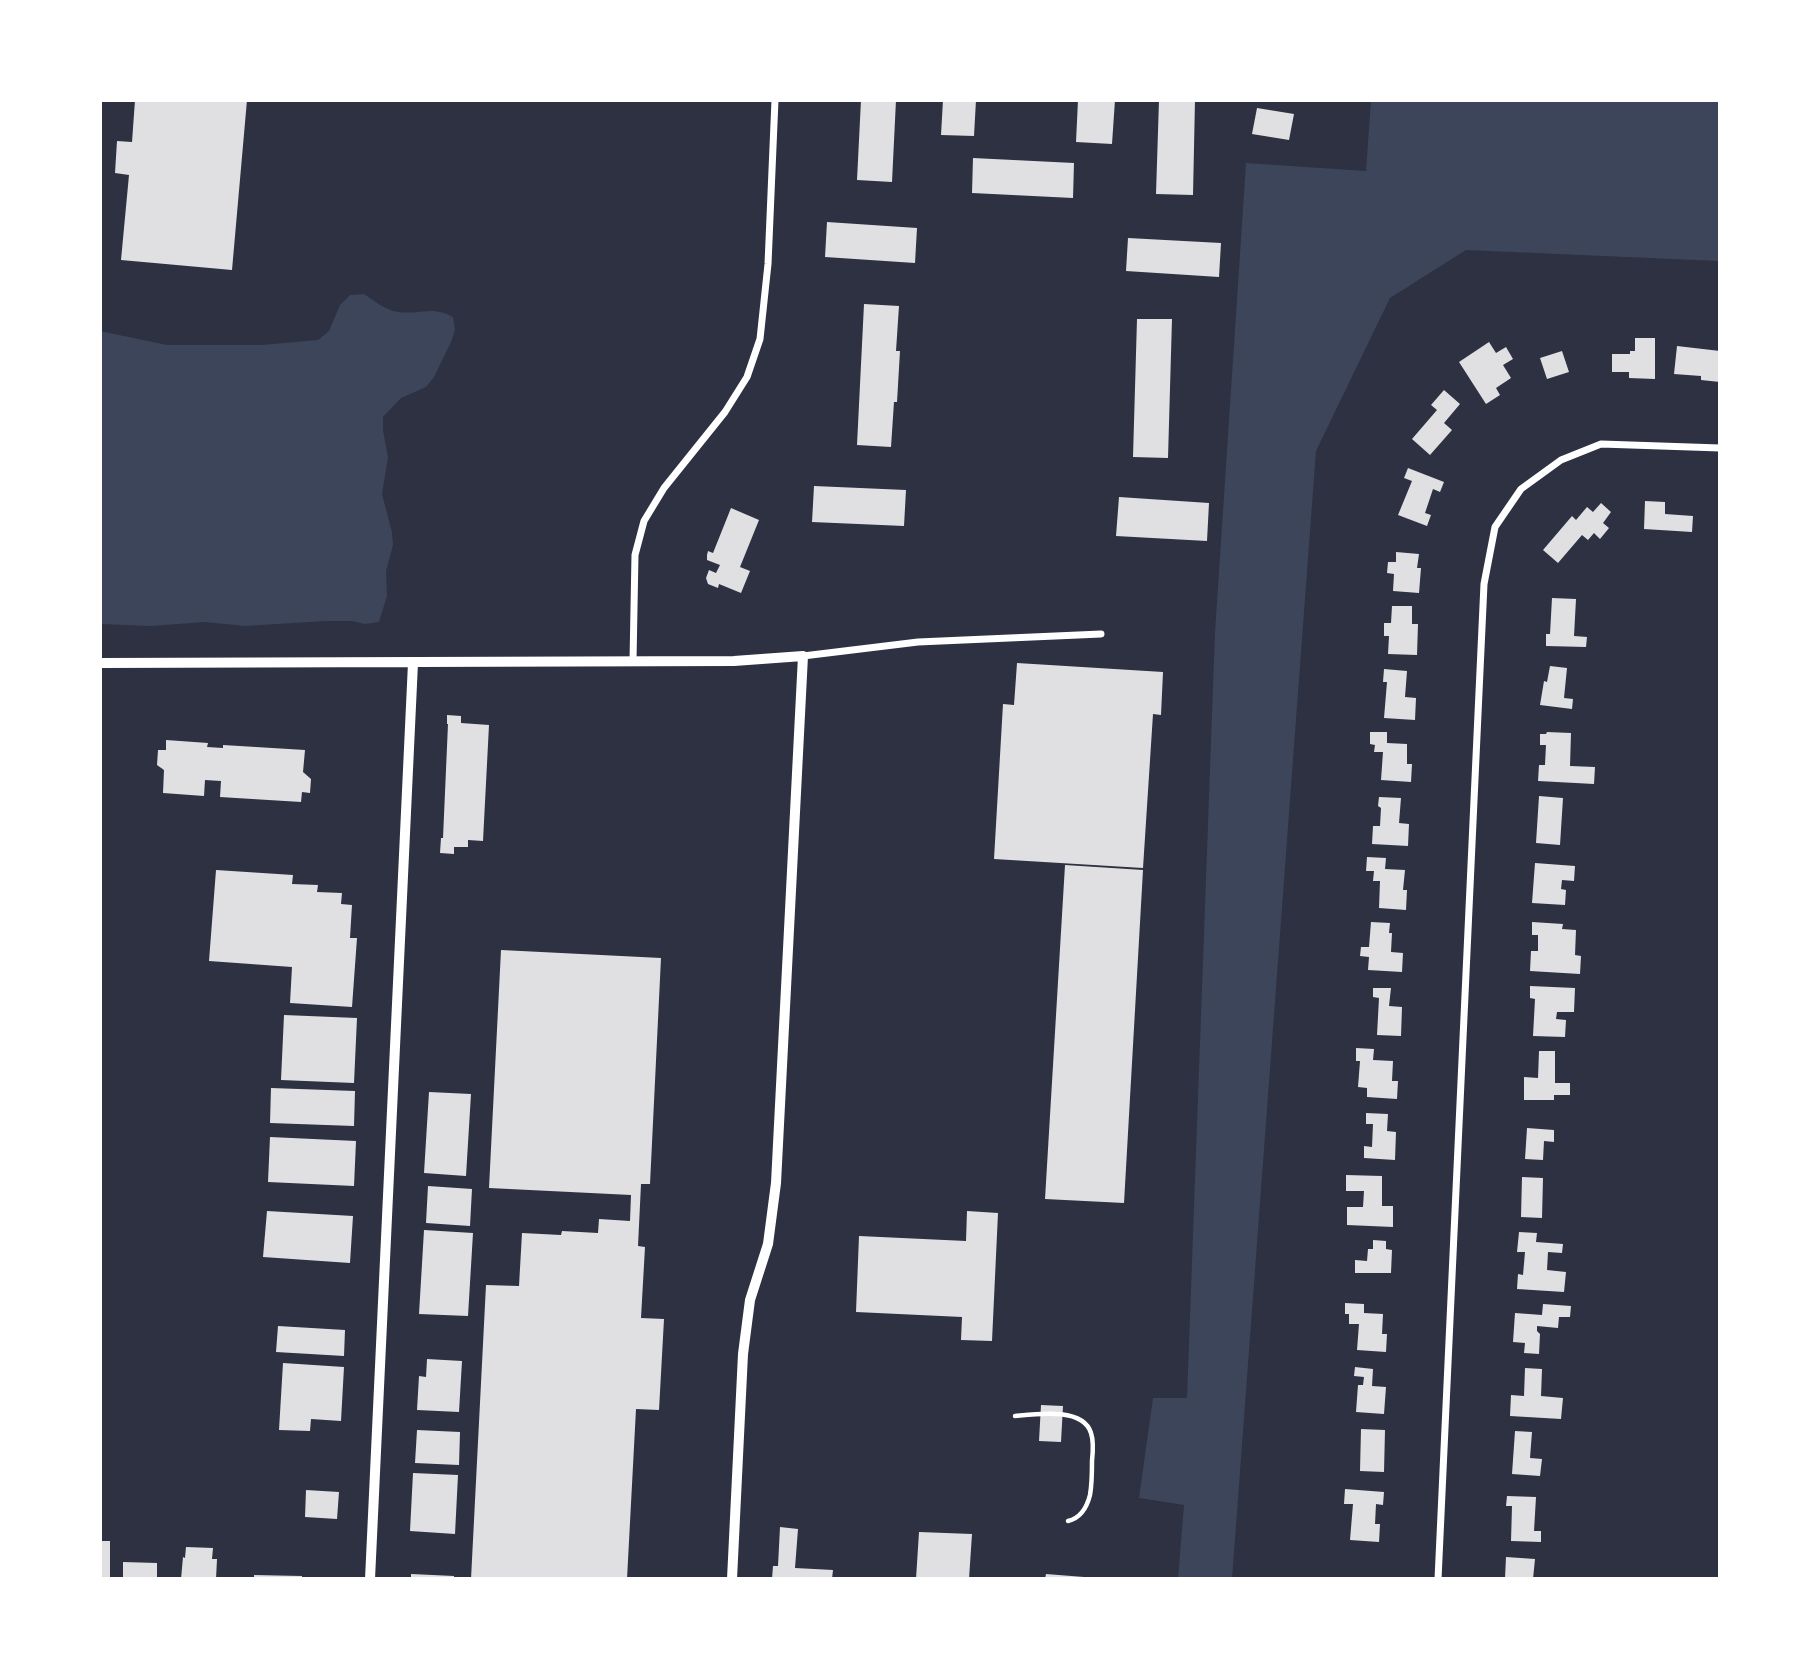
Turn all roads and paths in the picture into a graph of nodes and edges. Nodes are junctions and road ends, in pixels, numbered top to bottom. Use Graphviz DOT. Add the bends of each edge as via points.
graph roads {
  1 [pos="775,100"];
  2 [pos="1720,448"];
  3 [pos="1101,634"];
  4 [pos="803,656"];
  5 [pos="633,661"];
  6 [pos="100,663"];
  7 [pos="413,663"];
  8 [pos="1015,1416"];
  9 [pos="1068,1521"];
  10 [pos="370,1579"];
  11 [pos="732,1579"];
  12 [pos="1438,1579"];
  1 -- 5 [label="street" via="760,338 747,377 725,412 664,488 644,521 635,555"];
  2 -- 12 [label="street" via="1601,444 1561,460 1521,489 1495,527 1484,584"];
  3 -- 4 [label="street" via="918,642"];
  4 -- 5 [label="street"];
  4 -- 11 [label="street" via="776,1183 768,1244 750,1300 743,1354"];
  5 -- 7 [label="street"];
  6 -- 7 [label="street"];
  7 -- 10 [label="street"];
  8 -- 9 [label="lane" via="1064,1415 1089,1428 1093,1442 1090,1495 1081,1515"];
}
